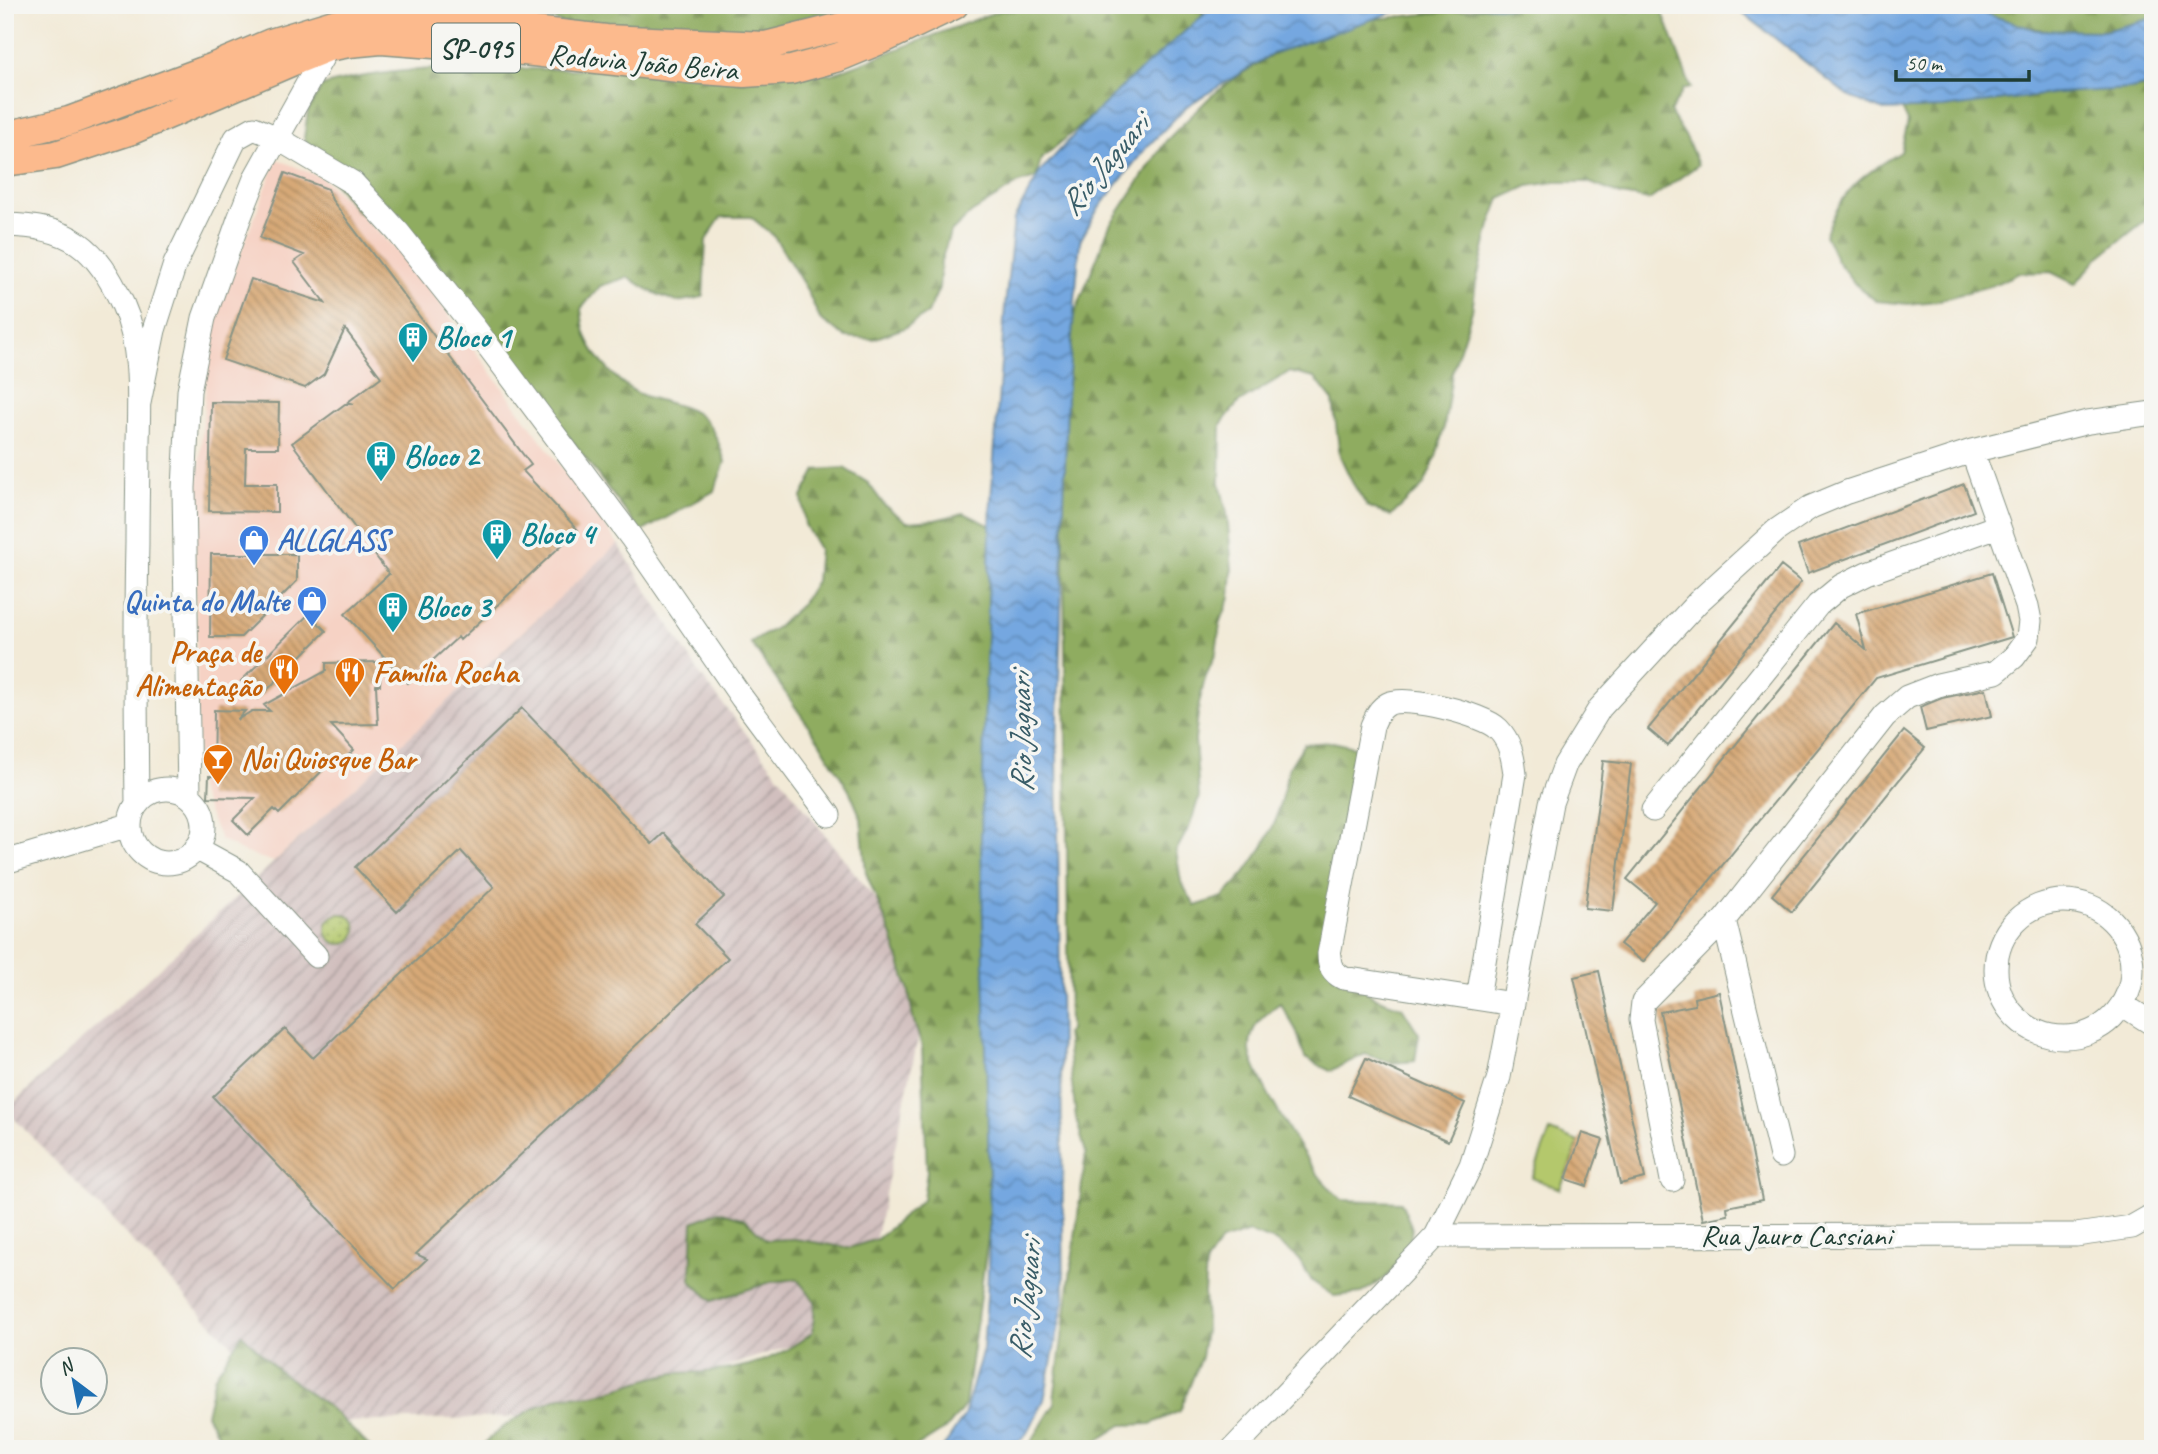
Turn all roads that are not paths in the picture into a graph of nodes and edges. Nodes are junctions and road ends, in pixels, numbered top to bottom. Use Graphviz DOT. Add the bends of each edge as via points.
graph roads {
  1 [pos="496,5"];
  2 [pos="897,5"];
  3 [pos="954,5"];
  4 [pos="454,14"];
  5 [pos="520,29"];
  6 [pos="328,47"];
  7 [pos="5,136"];
  8 [pos="277,138"];
  9 [pos="5,162"];
  10 [pos="5,225"];
  11 [pos="139,403"];
  12 [pos="2153,413"];
  13 [pos="1972,451"];
  14 [pos="1998,526"];
  15 [pos="189,796"];
  16 [pos="1653,810"];
  17 [pos="133,814"];
  18 [pos="829,815"];
  19 [pos="196,848"];
  20 [pos="5,862"];
  21 [pos="1724,920"];
  22 [pos="316,956"];
  23 [pos="1478,998"];
  24 [pos="1513,1004"];
  25 [pos="2123,1005"];
  26 [pos="2153,1024"];
  27 [pos="1781,1156"];
  28 [pos="1672,1180"];
  29 [pos="2153,1215"];
  30 [pos="1436,1236"];
  31 [pos="1233,1449"];
  1 -- 5 [label="street"];
  2 -- 5 [label="main road, Rodovia João Beira / SP-095" via="849,25 765,46 606,39"];
  3 -- 6 [label="main road, Rodovia João Beira / SP-095" via="839,57 779,71 688,69 381,40"];
  4 -- 5 [label="main road, Rodovia João Beira / SP-095"];
  4 -- 7 [label="main road, Rodovia João Beira / SP-095" via="337,23 271,43 68,121"];
  6 -- 8 [label="street"];
  6 -- 9 [label="main road, Rodovia João Beira / SP-095" via="132,130 56,155"];
  8 -- 11 [label="street" via="254,128 236,138 175,264 154,330"];
  8 -- 15 [label="street" via="256,176 218,274 189,391 184,488"];
  8 -- 18 [label="street" via="353,183 407,243 631,537"];
  10 -- 11 [label="street" via="57,231 82,244 107,274 135,342"];
  11 -- 17 [label="street"];
  12 -- 13 [label="street" via="2088,422"];
  13 -- 14 [label="street"];
  13 -- 24 [label="street" via="1847,492 1788,522 1698,602 1600,708 1565,765 1551,803"];
  14 -- 16 [label="street" via="1867,573 1833,592"];
  14 -- 21 [label="street" via="2027,606 2028,638 1996,672 1907,697 1885,716"];
  15 -- 17 [label="street" via="156,790 145,796"];
  15 -- 19 [label="street" via="202,815 202,838"];
  17 -- 19 [label="street" via="131,837 144,856 177,862"];
  17 -- 20 [label="street"];
  19 -- 22 [label="street" via="238,871"];
  21 -- 27 [label="street"];
  21 -- 28 [label="street" via="1643,1002 1641,1020"];
  23 -- 23 [label="street" via="1343,978 1329,964 1372,726 1377,713 1388,704 1404,701 1477,715 1497,729 1512,749 1515,774"];
  23 -- 24 [label="street"];
  24 -- 30 [label="street" via="1499,1077 1471,1165"];
  25 -- 25 [label="street" via="2131,986 2129,946 2120,928 2088,904 2047,902 2013,923 2000,943 1995,965 1997,988 2007,1008 2033,1030 2066,1038 2088,1034 2108,1022"];
  25 -- 26 [label="street"];
  29 -- 30 [label="street, Rua Jauro Cassiani" via="2132,1227 2076,1235"];
  30 -- 31 [label="street"];
}
